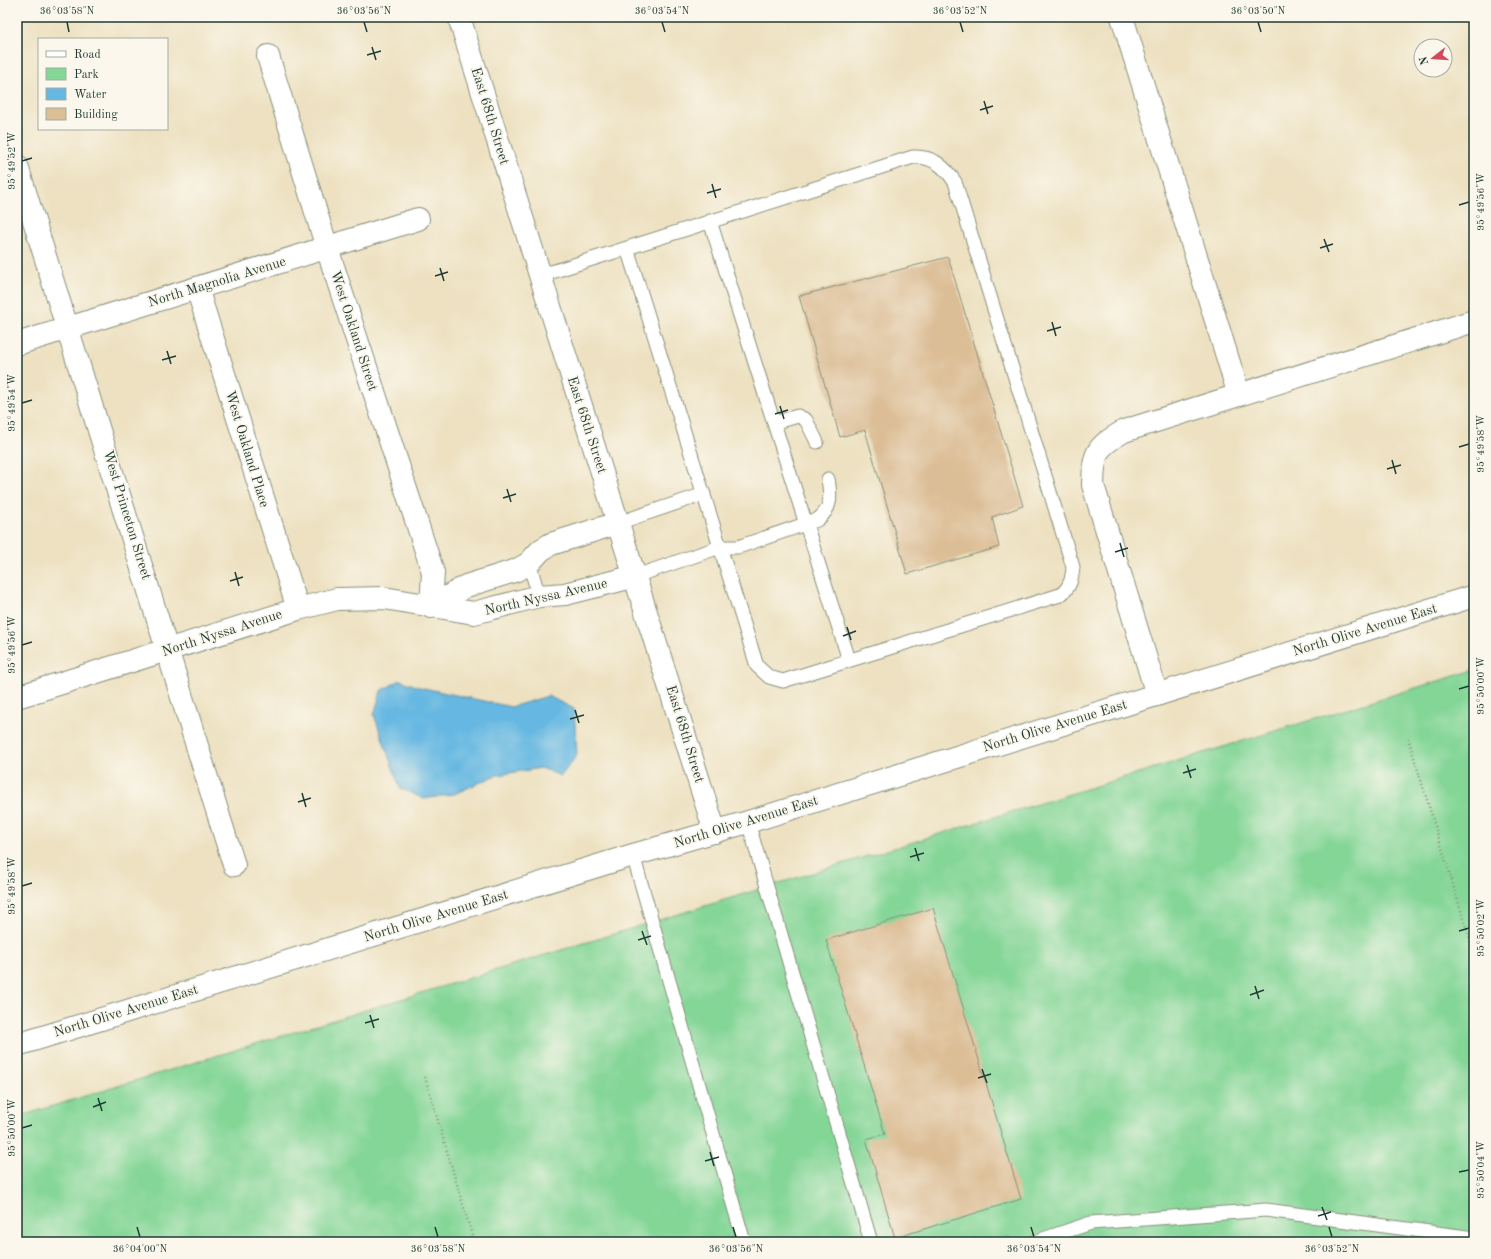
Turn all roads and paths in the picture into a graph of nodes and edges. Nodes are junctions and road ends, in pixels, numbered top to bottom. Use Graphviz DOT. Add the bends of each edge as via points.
graph roads {
  1 [pos="459,17"];
  2 [pos="1122,17"];
  3 [pos="268,56"];
  4 [pos="17,166"];
  5 [pos="418,219"];
  6 [pos="710,222"];
  7 [pos="327,248"];
  8 [pos="627,248"];
  9 [pos="539,276"];
  10 [pos="197,288"];
  11 [pos="1474,321"];
  12 [pos="68,328"];
  13 [pos="17,344"];
  14 [pos="1239,395"];
  15 [pos="774,423"];
  16 [pos="817,442"];
  17 [pos="828,479"];
  18 [pos="704,494"];
  19 [pos="618,523"];
  20 [pos="806,524"];
  21 [pos="720,547"];
  22 [pos="529,563"];
  23 [pos="636,576"];
  24 [pos="539,596"];
  25 [pos="1474,596"];
  26 [pos="431,607"];
  27 [pos="298,609"];
  28 [pos="169,650"];
  29 [pos="849,660"];
  30 [pos="1157,695"];
  31 [pos="17,697"];
  32 [pos="1408,738"];
  33 [pos="748,822"];
  34 [pos="715,832"];
  35 [pos="633,855"];
  36 [pos="234,865"];
  37 [pos="1474,953"];
  38 [pos="17,1045"];
  39 [pos="425,1077"];
  40 [pos="1474,1238"];
  41 [pos="474,1242"];
  42 [pos="744,1242"];
  43 [pos="871,1242"];
  44 [pos="1034,1242"];
  1 -- 9 [label="street, East 68th Street"];
  2 -- 14 [label="street"];
  3 -- 7 [label="street, West Oakland Street"];
  4 -- 12 [label="street, West Princeton Street"];
  5 -- 7 [label="street, North Magnolia Avenue"];
  6 -- 8 [label="lane"];
  6 -- 15 [label="lane"];
  6 -- 29 [label="lane" via="913,157 932,160 948,172 955,182 1073,567 1072,576 1066,590 1060,595"];
  7 -- 10 [label="street, North Magnolia Avenue"];
  7 -- 26 [label="street, West Oakland Street" via="433,572"];
  8 -- 9 [label="lane"];
  8 -- 18 [label="lane"];
  9 -- 19 [label="street, East 68th Street"];
  10 -- 12 [label="street, North Magnolia Avenue"];
  10 -- 27 [label="street, West Oakland Place"];
  11 -- 14 [label="street"];
  12 -- 13 [label="street, North Magnolia Avenue"];
  12 -- 28 [label="street, West Princeton Street"];
  14 -- 30 [label="street" via="1124,431 1102,445 1095,456 1093,485"];
  15 -- 16 [label="lane" via="798,416 806,420"];
  15 -- 20 [label="lane"];
  17 -- 20 [label="lane" via="829,506 825,514"];
  18 -- 19 [label="lane"];
  18 -- 21 [label="lane"];
  19 -- 22 [label="street" via="551,544"];
  19 -- 23 [label="street, East 68th Street"];
  20 -- 21 [label="lane" via="738,547"];
  20 -- 29 [label="lane"];
  21 -- 23 [label="lane"];
  21 -- 29 [label="lane" via="757,666 769,677 783,681"];
  22 -- 24 [label="lane"];
  22 -- 26 [label="street" via="517,570 466,586"];
  23 -- 24 [label="street, North Nyssa Avenue" via="565,594"];
  23 -- 34 [label="street, East 68th Street"];
  24 -- 26 [label="street, North Nyssa Avenue" via="474,613"];
  25 -- 30 [label="street, North Olive Avenue East"];
  26 -- 27 [label="street, North Nyssa Avenue" via="384,598 338,599"];
  27 -- 28 [label="street, North Nyssa Avenue"];
  28 -- 31 [label="street, North Nyssa Avenue"];
  28 -- 36 [label="street, West Princeton Street"];
  30 -- 33 [label="street, North Olive Avenue East"];
  32 -- 37 [label="path"];
  33 -- 34 [label="street, North Olive Avenue East"];
  33 -- 43 [label="lane"];
  34 -- 35 [label="street, North Olive Avenue East"];
  35 -- 38 [label="street, North Olive Avenue East"];
  35 -- 42 [label="lane"];
  39 -- 41 [label="path"];
  40 -- 44 [label="lane" via="1266,1210 1091,1223"];
}
